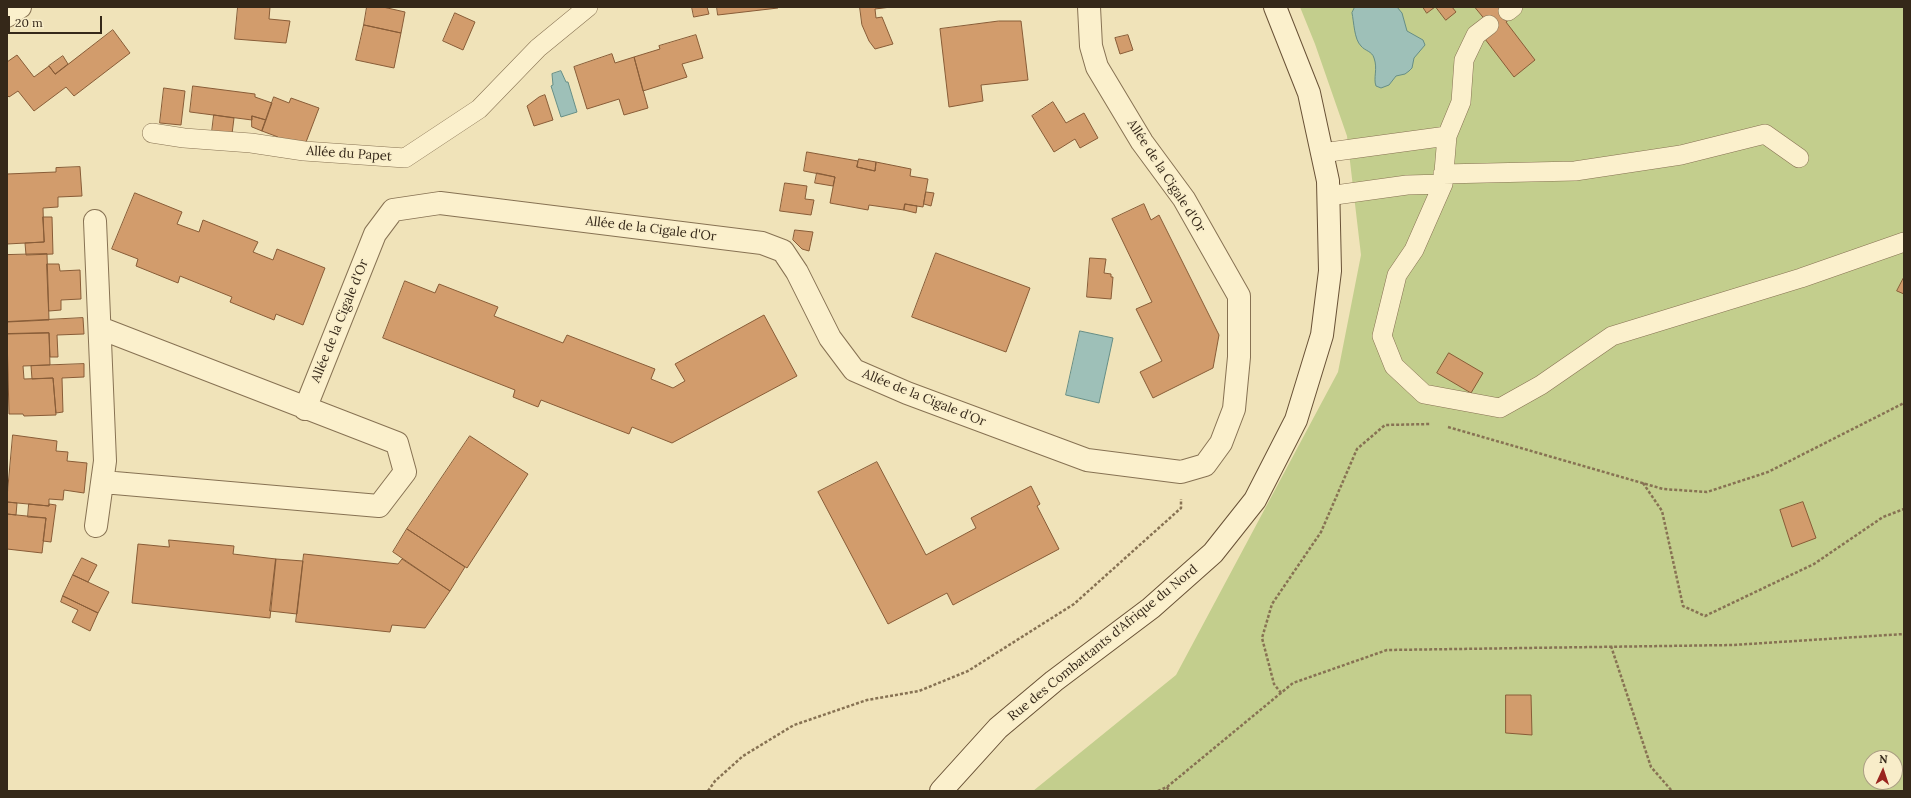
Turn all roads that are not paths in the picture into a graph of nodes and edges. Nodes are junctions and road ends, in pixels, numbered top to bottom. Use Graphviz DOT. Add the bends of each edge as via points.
graph roads {
  1 [pos="20,7"];
  2 [pos="588,7"];
  3 [pos="1089,7"];
  4 [pos="1275,7"];
  5 [pos="7,16"];
  6 [pos="1489,26"];
  7 [pos="152,133"];
  8 [pos="1447,136"];
  9 [pos="1322,153"];
  10 [pos="1799,158"];
  11 [pos="1443,179"];
  12 [pos="1328,196"];
  13 [pos="95,221"];
  14 [pos="1904,242"];
  15 [pos="100,328"];
  16 [pos="305,409"];
  17 [pos="103,482"];
  18 [pos="96,526"];
  19 [pos="941,791"];
  1 -- 5 [label="street"];
  2 -- 7 [label="lane, Allée du Papet" via="538,48 479,109 405,158 304,151"];
  3 -- 16 [label="street, Allée de la Cigale d'Or" via="1091,46 1097,67 1142,142 1184,199 1239,296 1239,357 1234,409 1221,443 1206,465 1181,472 1086,460 907,393 854,370 830,338 797,272 783,251 762,243 440,203 393,210 375,234"];
  4 -- 9 [label="street, Rue des Combattants d'Afrique du Nord" via="1309,93"];
  6 -- 8 [label="lane" via="1476,35 1464,60 1461,102"];
  8 -- 9 [label="lane"];
  8 -- 11 [label="lane"];
  9 -- 12 [label="street, Rue des Combattants d'Afrique du Nord" via="1328,181"];
  10 -- 11 [label="lane" via="1765,134 1681,155 1575,171"];
  11 -- 12 [label="lane"];
  11 -- 14 [label="lane" via="1414,250 1396,275 1382,336 1394,366 1424,394 1500,408 1541,385 1612,336 1801,278"];
  12 -- 19 [label="street, Rue des Combattants d'Afrique du Nord" via="1330,271 1322,335 1296,420 1255,500 1214,553 1151,608 1054,681 998,728"];
  13 -- 15 [label="street"];
  15 -- 16 [label="street"];
  15 -- 17 [label="street" via="105,461"];
  16 -- 17 [label="street" via="397,443 405,472 379,506"];
  17 -- 18 [label="street"];
}
